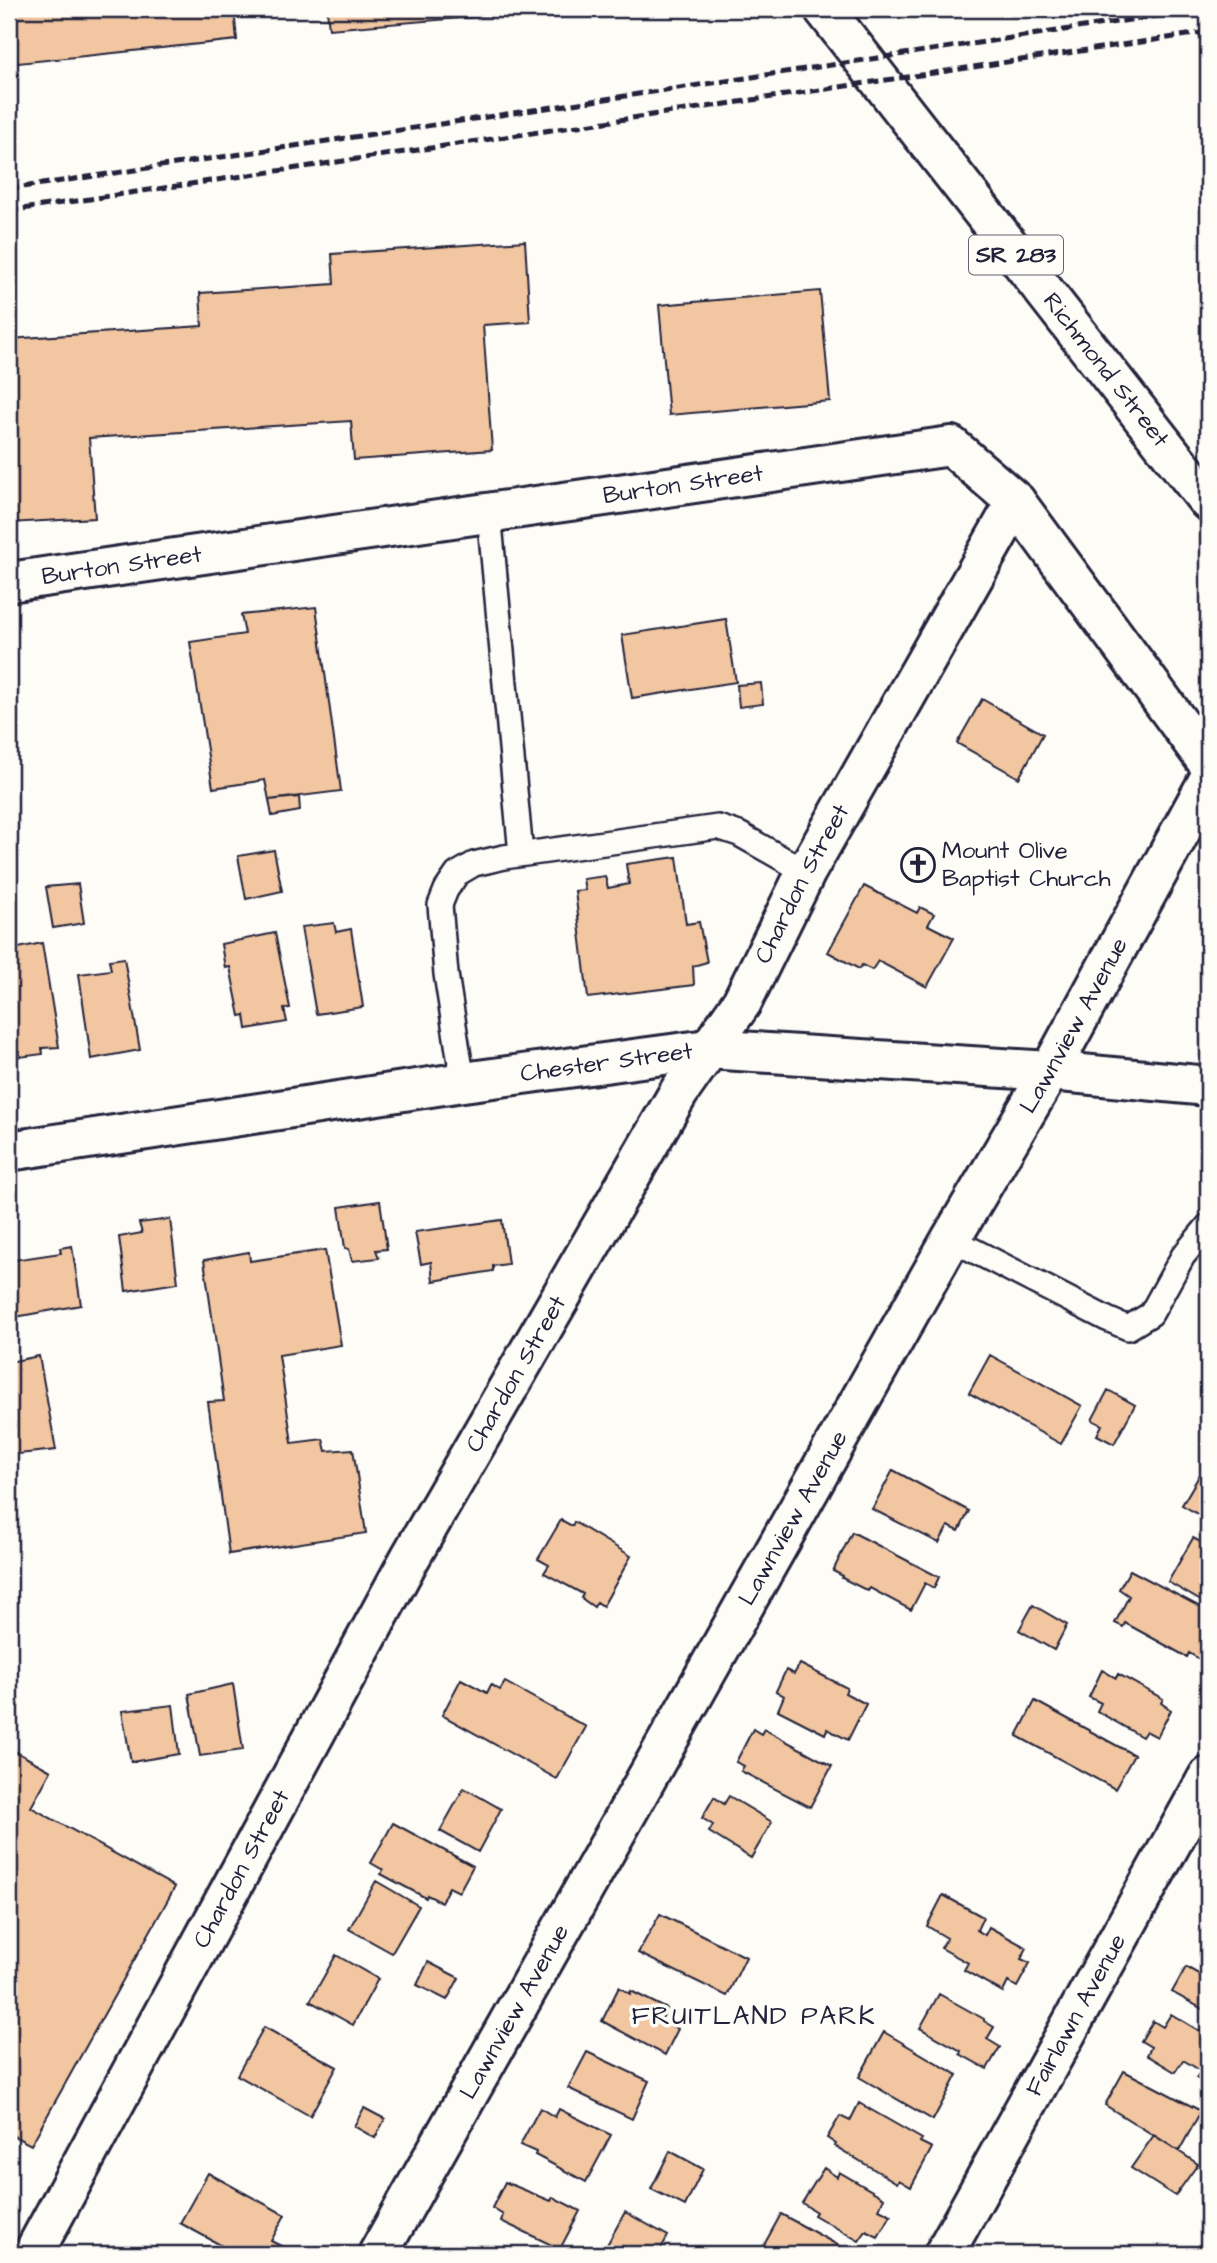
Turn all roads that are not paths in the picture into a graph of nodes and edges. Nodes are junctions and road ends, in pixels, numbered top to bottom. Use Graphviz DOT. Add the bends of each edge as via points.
graph roads {
  1 [pos="824,9"];
  2 [pos="1208,501"];
  3 [pos="1016,502"];
  4 [pos="489,513"];
  5 [pos="9,582"];
  6 [pos="1208,763"];
  7 [pos="1208,781"];
  8 [pos="521,854"];
  9 [pos="806,872"];
  10 [pos="708,1049"];
  11 [pos="1050,1072"];
  12 [pos="463,1082"];
  13 [pos="1208,1086"];
  14 [pos="9,1151"];
  15 [pos="1208,1226"];
  16 [pos="951,1239"];
  17 [pos="1208,1777"];
  18 [pos="33,2254"];
  19 [pos="378,2254"];
  20 [pos="944,2254"];
  1 -- 2 [label="street, Richmond Street / SR 283"];
  3 -- 4 [label="street, Burton Street" via="951,446"];
  3 -- 6 [label="street, Burton Street"];
  3 -- 9 [label="street, Chardon Street"];
  4 -- 5 [label="street, Burton Street"];
  4 -- 8 [label="lane"];
  7 -- 11 [label="street, Lawnview Avenue"];
  8 -- 9 [label="lane" via="718,827"];
  8 -- 12 [label="lane" via="474,864 457,874 440,905"];
  9 -- 10 [label="street, Chardon Street" via="742,1002"];
  10 -- 11 [label="street, Chester Street"];
  10 -- 12 [label="street, Chester Street"];
  10 -- 18 [label="street, Chardon Street" via="410,1558"];
  11 -- 13 [label="street, Chester Street"];
  11 -- 16 [label="street, Lawnview Avenue"];
  12 -- 14 [label="street, Chester Street"];
  15 -- 16 [label="lane" via="1183,1256 1151,1314 1128,1328"];
  16 -- 19 [label="street, Lawnview Avenue"];
  17 -- 20 [label="street, Fairlawn Avenue"];
}
